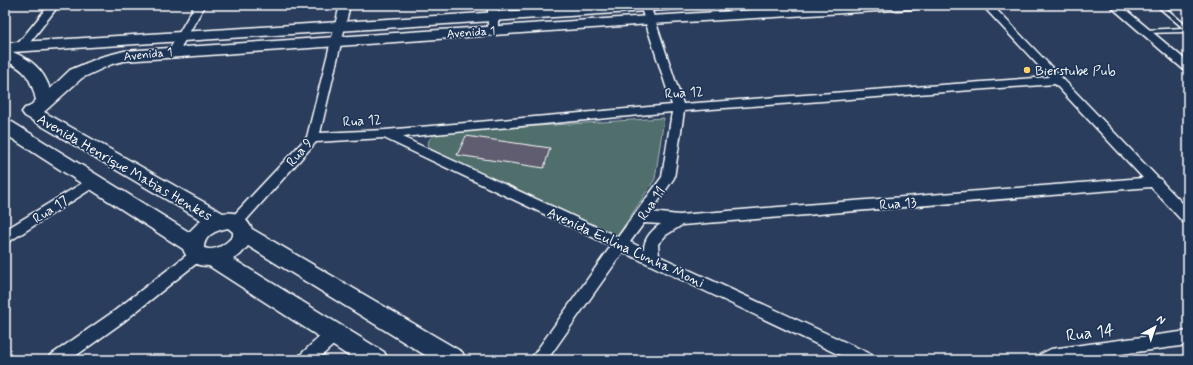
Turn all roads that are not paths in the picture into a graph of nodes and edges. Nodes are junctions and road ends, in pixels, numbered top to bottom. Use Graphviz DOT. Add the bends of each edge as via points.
graph roads {
  1 [pos="54,5"];
  2 [pos="200,5"];
  3 [pos="345,5"];
  4 [pos="678,5"];
  5 [pos="913,5"];
  6 [pos="987,5"];
  7 [pos="1159,5"];
  8 [pos="1118,8"];
  9 [pos="798,9"];
  10 [pos="647,11"];
  11 [pos="493,17"];
  12 [pos="1146,32"];
  13 [pos="338,34"];
  14 [pos="181,37"];
  15 [pos="5,48"];
  16 [pos="20,48"];
  17 [pos="173,52"];
  18 [pos="5,55"];
  19 [pos="1188,68"];
  20 [pos="1059,80"];
  21 [pos="38,107"];
  22 [pos="679,108"];
  23 [pos="5,126"];
  24 [pos="385,134"];
  25 [pos="313,138"];
  26 [pos="94,181"];
  27 [pos="1156,182"];
  28 [pos="641,217"];
  29 [pos="1188,218"];
  30 [pos="679,220"];
  31 [pos="233,226"];
  32 [pos="5,237"];
  33 [pos="620,244"];
  34 [pos="201,253"];
  35 [pos="652,259"];
  36 [pos="334,334"];
  37 [pos="1188,338"];
  38 [pos="58,360"];
  39 [pos="306,360"];
  40 [pos="376,360"];
  41 [pos="454,360"];
  42 [pos="538,360"];
  43 [pos="867,360"];
  44 [pos="1045,360"];
  1 -- 16 [label="street"];
  2 -- 14 [label="street"];
  3 -- 13 [label="street, Rua 9"];
  4 -- 10 [label="street, Avenida 1"];
  5 -- 9 [label="street, Avenida 1"];
  6 -- 20 [label="street"];
  7 -- 12 [label="lane" via="1187,29"];
  8 -- 12 [label="street"];
  9 -- 10 [label="street, Avenida 1"];
  10 -- 11 [label="street, Avenida 1"];
  10 -- 22 [label="street, Rua 11"];
  11 -- 13 [label="street, Avenida 1"];
  12 -- 19 [label="street"];
  13 -- 14 [label="street, Avenida 1"];
  13 -- 17 [label="street, Avenida 1"];
  13 -- 25 [label="street, Rua 9"];
  14 -- 16 [label="street, Avenida 1"];
  14 -- 17 [label="street"];
  15 -- 16 [label="street, Avenida 1"];
  17 -- 21 [label="street, Avenida 1" via="107,60 76,74"];
  18 -- 21 [label="street" via="24,63 38,79"];
  20 -- 22 [label="street, Rua 12"];
  20 -- 27 [label="street"];
  21 -- 23 [label="street, Avenida 1"];
  21 -- 31 [label="street, Avenida Henrique Matias Henkes"];
  22 -- 24 [label="street, Rua 12"];
  22 -- 28 [label="street, Rua 11" via="668,178"];
  23 -- 26 [label="street, Avenida Henrique Matias Henkes"];
  24 -- 25 [label="street, Rua 12"];
  24 -- 33 [label="street, Avenida Eulina Cunha Moni"];
  25 -- 31 [label="street, Rua 9"];
  26 -- 32 [label="street, Rua 17"];
  26 -- 34 [label="street, Avenida Henrique Matias Henkes"];
  27 -- 29 [label="street"];
  27 -- 30 [label="street, Rua 13"];
  28 -- 30 [label="street, Rua 13"];
  28 -- 33 [label="street, Rua 11"];
  30 -- 35 [label="street" via="661,231 651,243"];
  31 -- 34 [label="street" via="210,225 201,231 195,238"];
  31 -- 34 [label="street" via="240,243 233,250 225,255"];
  31 -- 41 [label="street, Avenida Henrique Matias Henkes"];
  33 -- 35 [label="street, Avenida Eulina Cunha Moni"];
  33 -- 42 [label="street, Rua 11"];
  34 -- 36 [label="street, Avenida Henrique Matias Henkes"];
  34 -- 38 [label="street"];
  35 -- 43 [label="street, Avenida Eulina Cunha Moni"];
  36 -- 39 [label="street"];
  36 -- 40 [label="street, Avenida Henrique Matias Henkes"];
  37 -- 44 [label="street, Rua 14" via="1051,356"];
}
